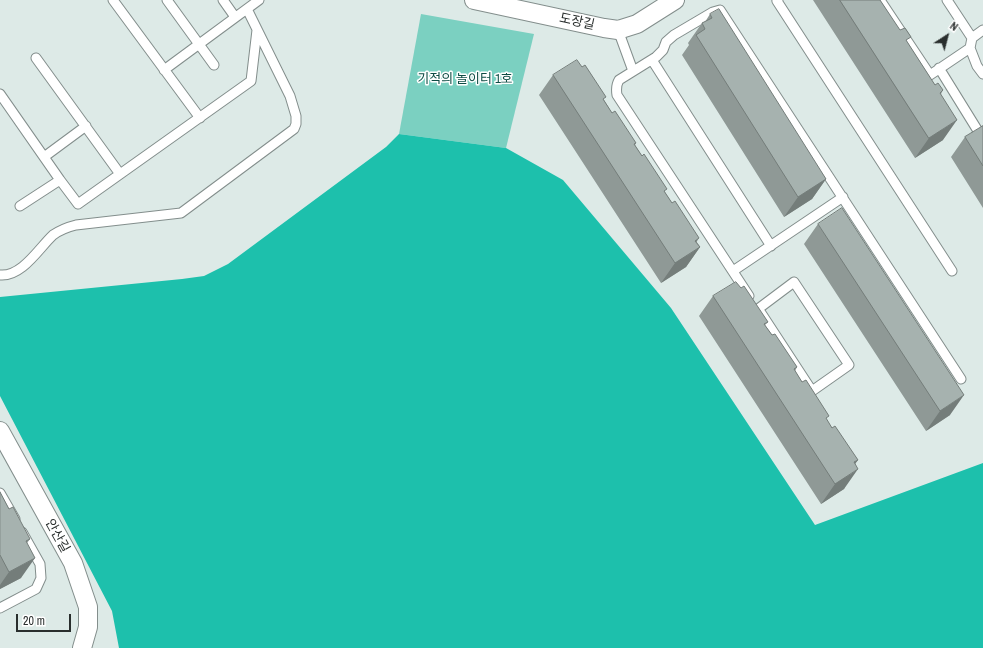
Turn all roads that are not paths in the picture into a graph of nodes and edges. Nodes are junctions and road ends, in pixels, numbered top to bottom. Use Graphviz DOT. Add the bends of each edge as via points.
graph roads {
  1 [pos="113,0"];
  2 [pos="167,0"];
  3 [pos="223,0"];
  4 [pos="259,0"];
  5 [pos="474,0"];
  6 [pos="675,0"];
  7 [pos="778,0"];
  8 [pos="947,0"];
  9 [pos="877,1"];
  10 [pos="247,9"];
  11 [pos="235,17"];
  12 [pos="257,30"];
  13 [pos="618,30"];
  14 [pos="983,30"];
  15 [pos="972,38"];
  16 [pos="199,44"];
  17 [pos="970,48"];
  18 [pos="36,58"];
  19 [pos="652,60"];
  20 [pos="214,65"];
  21 [pos="939,68"];
  22 [pos="164,70"];
  23 [pos="633,71"];
  24 [pos="983,74"];
  25 [pos="0,94"];
  26 [pos="200,118"];
  27 [pos="86,126"];
  28 [pos="978,131"];
  29 [pos="44,157"];
  30 [pos="120,174"];
  31 [pos="60,180"];
  32 [pos="843,198"];
  33 [pos="20,206"];
  34 [pos="771,246"];
  35 [pos="733,271"];
  36 [pos="952,271"];
  37 [pos="0,275"];
  38 [pos="758,309"];
  39 [pos="961,379"];
  40 [pos="0,431"];
  41 [pos="0,493"];
  42 [pos="0,608"];
  43 [pos="82,648"];
  1 -- 22 [label="lane"];
  2 -- 16 [label="lane"];
  3 -- 11 [label="lane"];
  4 -- 10 [label="lane"];
  5 -- 13 [label="street, 도장길"];
  6 -- 13 [label="street, 도장길" via="637,24"];
  7 -- 36 [label="lane"];
  8 -- 15 [label="lane"];
  9 -- 21 [label="lane" via="930,75"];
  10 -- 11 [label="lane"];
  10 -- 12 [label="lane"];
  11 -- 16 [label="lane"];
  12 -- 26 [label="lane" via="251,82"];
  12 -- 37 [label="lane" via="290,96 296,116 294,129 181,213 65,228 54,235 28,263 12,273"];
  13 -- 23 [label="lane"];
  14 -- 15 [label="lane"];
  15 -- 17 [label="lane"];
  16 -- 20 [label="lane"];
  16 -- 22 [label="lane"];
  17 -- 21 [label="lane"];
  17 -- 24 [label="lane"];
  18 -- 27 [label="lane"];
  19 -- 23 [label="lane"];
  19 -- 32 [label="lane" via="674,35 720,10"];
  19 -- 34 [label="lane"];
  21 -- 28 [label="lane"];
  22 -- 26 [label="lane"];
  23 -- 35 [label="lane" via="619,80 616,86 617,96"];
  25 -- 29 [label="lane"];
  26 -- 30 [label="lane"];
  27 -- 29 [label="lane"];
  27 -- 30 [label="lane"];
  29 -- 31 [label="lane"];
  30 -- 31 [label="lane" via="78,204"];
  31 -- 33 [label="lane"];
  32 -- 34 [label="lane"];
  32 -- 39 [label="lane"];
  34 -- 35 [label="lane"];
  35 -- 38 [label="lane"];
  38 -- 38 [label="lane" via="812,391 849,365 794,282"];
  40 -- 43 [label="street, 안산길" via="73,564 88,607 88,627"];
  41 -- 42 [label="lane" via="40,564 41,578 36,589"];
}
